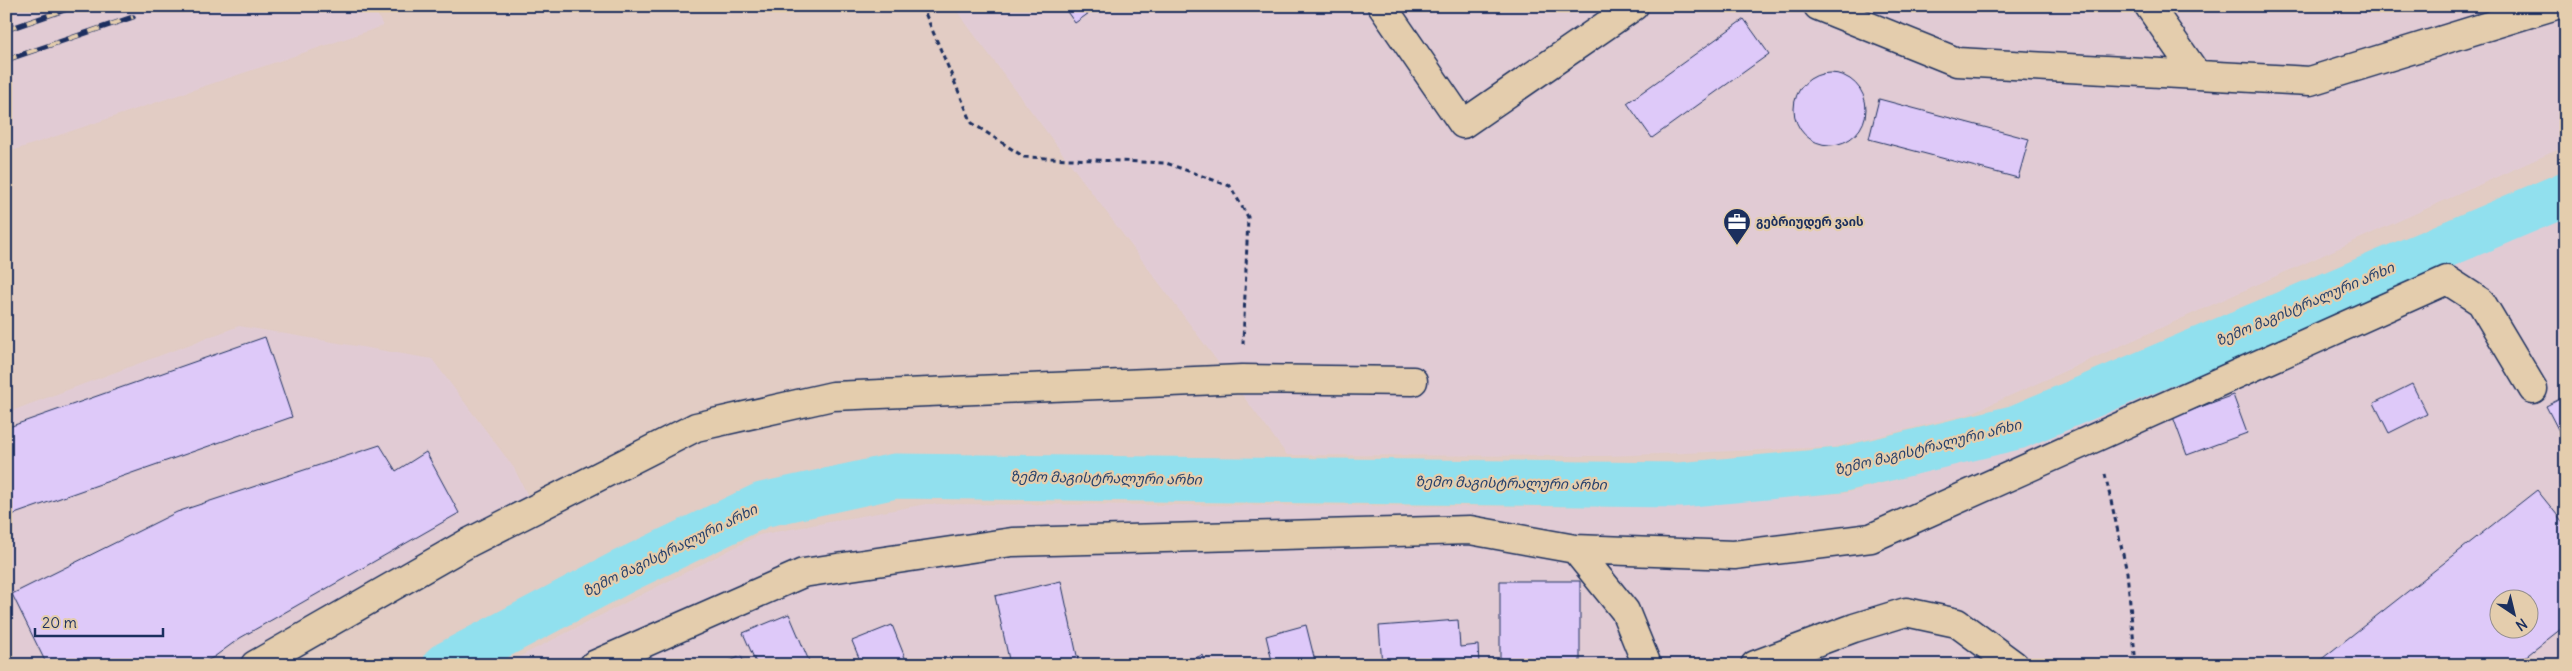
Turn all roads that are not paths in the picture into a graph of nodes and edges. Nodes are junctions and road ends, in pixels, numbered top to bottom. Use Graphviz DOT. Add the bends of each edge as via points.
graph roads {
  1 [pos="1382,6"];
  2 [pos="1634,6"];
  3 [pos="1818,6"];
  4 [pos="2149,6"];
  5 [pos="2553,6"];
  6 [pos="2198,75"];
  7 [pos="1413,381"];
  8 [pos="2533,389"];
  9 [pos="1575,549"];
  10 [pos="254,665"];
  11 [pos="594,665"];
  12 [pos="1647,665"];
  13 [pos="1755,665"];
  14 [pos="2014,665"];
  1 -- 2 [label="lane" via="1463,124"];
  3 -- 6 [label="lane" via="1957,62"];
  4 -- 6 [label="lane"];
  5 -- 6 [label="lane" via="2310,81"];
  7 -- 10 [label="lane" via="1242,379 834,396 696,427 468,543"];
  8 -- 9 [label="lane" via="2481,302 2447,280 1871,538 1734,554"];
  9 -- 11 [label="lane" via="1470,530 1012,542 803,573"];
  9 -- 12 [label="lane" via="1625,611"];
  13 -- 14 [label="lane" via="1906,612 1957,623"];
}
